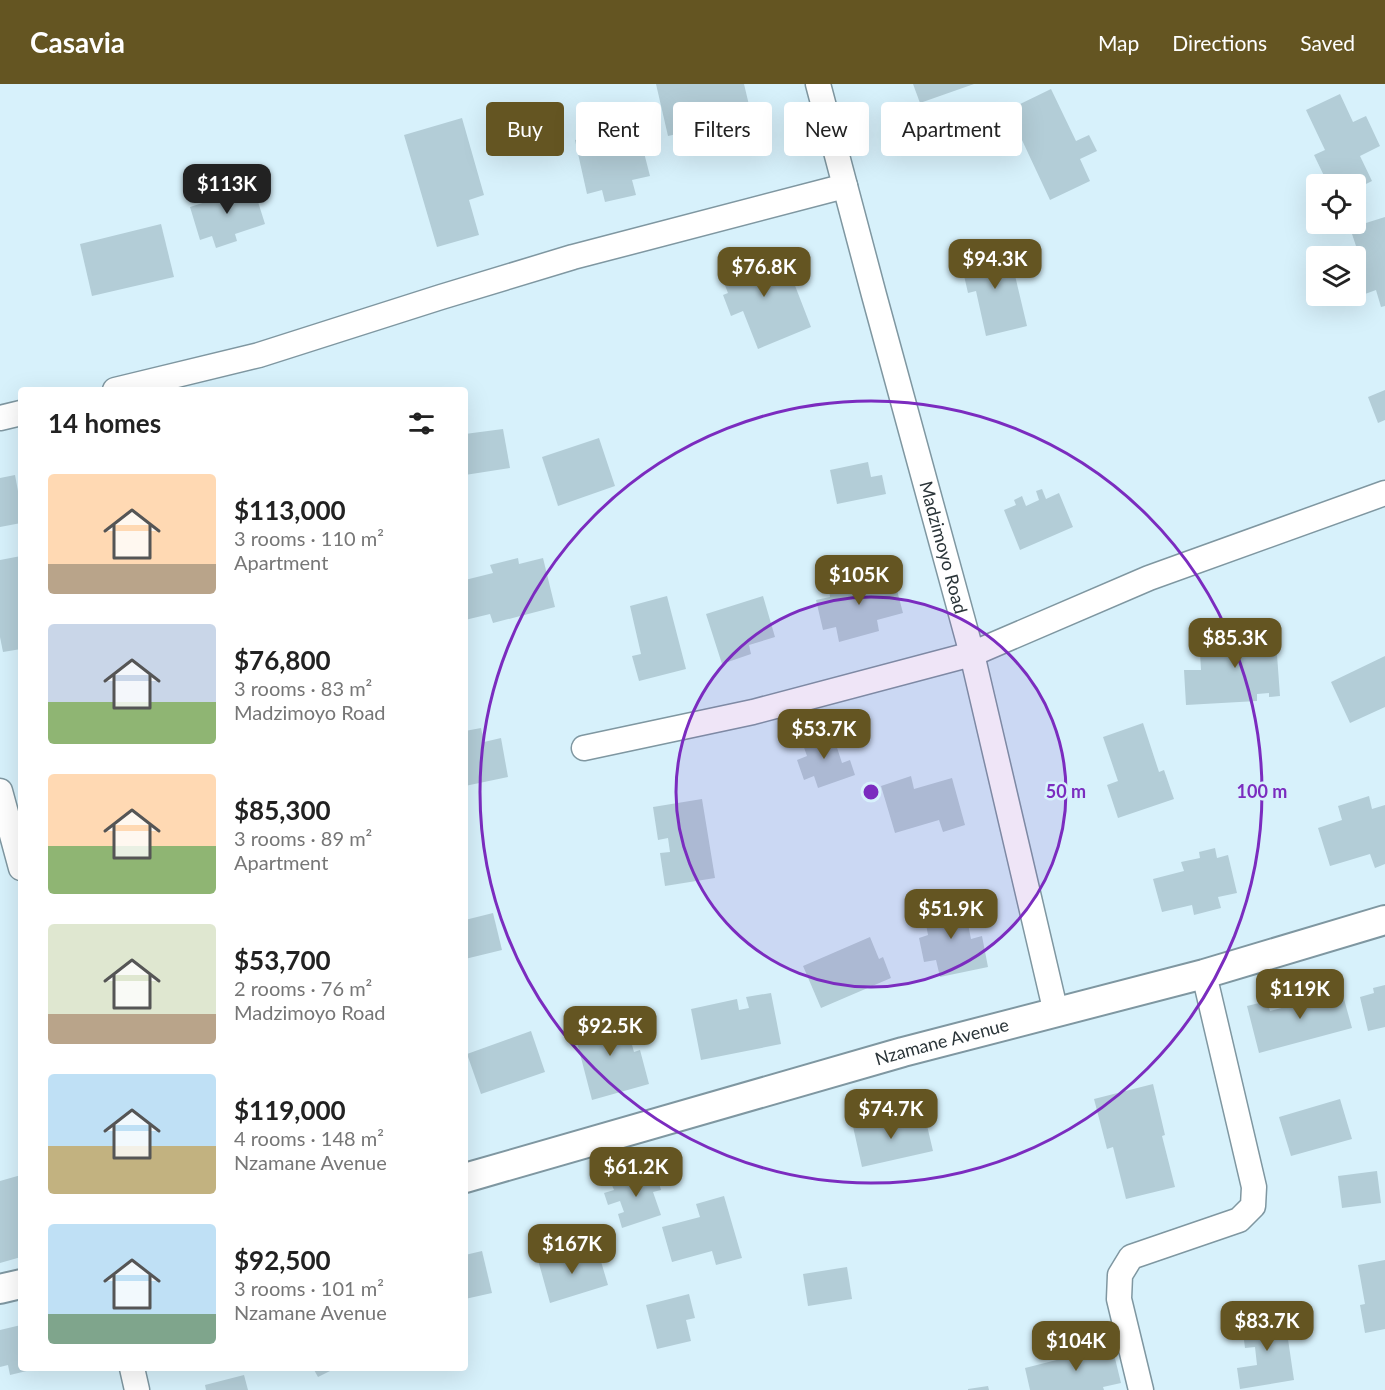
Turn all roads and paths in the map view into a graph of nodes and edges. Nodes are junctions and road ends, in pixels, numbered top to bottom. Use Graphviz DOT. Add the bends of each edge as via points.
graph roads {
  1 [pos="818,84"];
  2 [pos="845,186"];
  3 [pos="127,387"];
  4 [pos="18,414"];
  5 [pos="0,418"];
  6 [pos="1385,493"];
  7 [pos="972,654"];
  8 [pos="584,748"];
  9 [pos="0,791"];
  10 [pos="18,857"];
  11 [pos="1385,920"];
  12 [pos="1204,974"];
  13 [pos="1056,1013"];
  14 [pos="468,1177"];
  15 [pos="18,1285"];
  16 [pos="0,1289"];
  17 [pos="133,1371"];
  18 [pos="137,1390"];
  19 [pos="1141,1390"];
  1 -- 2 [label="street, Madzimoyo Road"];
  2 -- 3 [label="street" via="573,257 259,354"];
  2 -- 7 [label="street, Madzimoyo Road"];
  4 -- 5 [label="street"];
  6 -- 7 [label="street" via="1149,578"];
  7 -- 8 [label="street" via="753,711"];
  7 -- 13 [label="street, Madzimoyo Road"];
  9 -- 10 [label="street"];
  11 -- 12 [label="street, Nzamane Avenue"];
  12 -- 13 [label="street, Nzamane Avenue"];
  12 -- 19 [label="street" via="1254,1187 1253,1206 1239,1220 1131,1257 1120,1275 1119,1299"];
  13 -- 14 [label="street, Nzamane Avenue" via="903,1052"];
  15 -- 16 [label="street"];
  17 -- 18 [label="street"];
}
